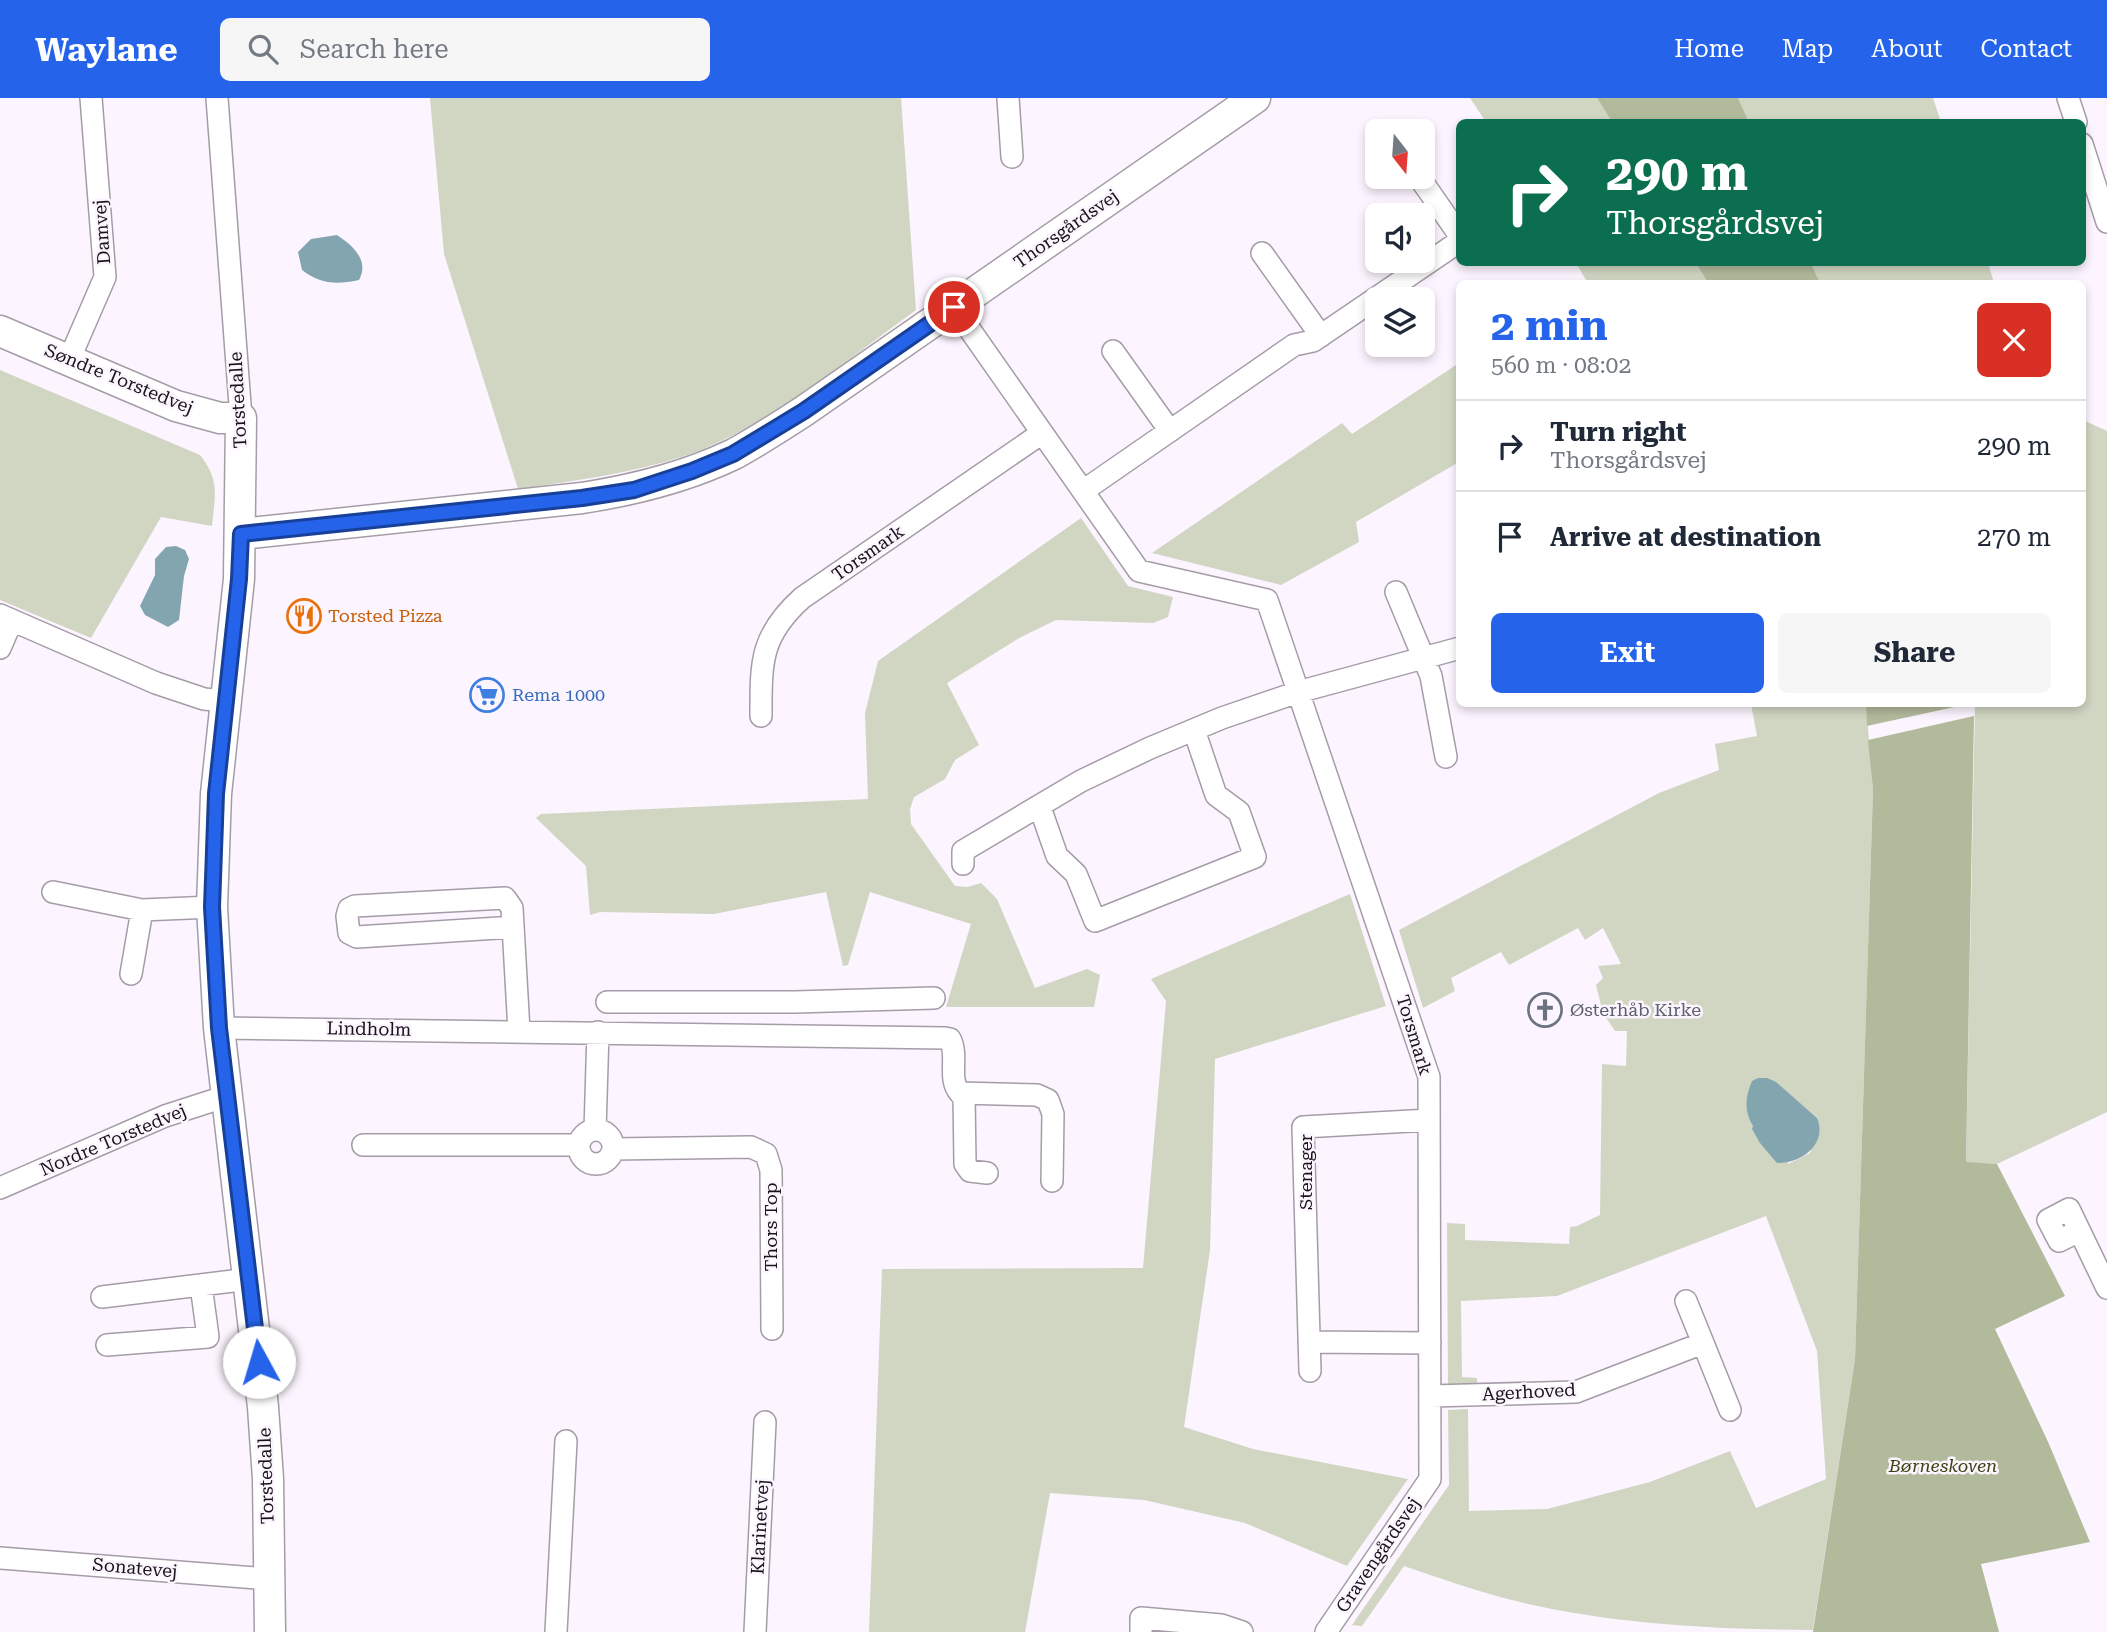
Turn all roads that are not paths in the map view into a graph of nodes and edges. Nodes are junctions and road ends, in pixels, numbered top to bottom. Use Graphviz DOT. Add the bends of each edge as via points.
graph roads {
  1 [pos="91,98"];
  2 [pos="217,98"];
  3 [pos="1008,98"];
  4 [pos="1255,98"];
  5 [pos="2068,98"];
  6 [pos="2075,119"];
  7 [pos="2086,149"];
  8 [pos="1012,157"];
  9 [pos="2098,164"];
  10 [pos="1427,189"];
  11 [pos="2107,222"];
  12 [pos="1456,232"];
  13 [pos="1456,241"];
  14 [pos="1262,253"];
  15 [pos="954,307"];
  16 [pos="0,331"];
  17 [pos="1321,336"];
  18 [pos="1113,351"];
  19 [pos="69,360"];
  20 [pos="240,418"];
  21 [pos="1170,432"];
  22 [pos="1042,433"];
  23 [pos="1083,491"];
  24 [pos="241,534"];
  25 [pos="1396,592"];
  26 [pos="6,617"];
  27 [pos="0,648"];
  28 [pos="1456,649"];
  29 [pos="1425,658"];
  30 [pos="1298,692"];
  31 [pos="225,701"];
  32 [pos="761,716"];
  33 [pos="1194,730"];
  34 [pos="1446,757"];
  35 [pos="1037,807"];
  36 [pos="963,864"];
  37 [pos="53,892"];
  38 [pos="444,901"];
  39 [pos="212,907"];
  40 [pos="142,910"];
  41 [pos="513,928"];
  42 [pos="446,932"];
  43 [pos="131,974"];
  44 [pos="934,998"];
  45 [pos="878,1000"];
  46 [pos="607,1002"];
  47 [pos="656,1002"];
  48 [pos="795,1002"];
  49 [pos="219,1028"];
  50 [pos="519,1031"];
  51 [pos="598,1032"];
  52 [pos="656,1033"];
  53 [pos="796,1036"];
  54 [pos="876,1037"];
  55 [pos="964,1094"];
  56 [pos="227,1096"];
  57 [pos="1429,1120"];
  58 [pos="595,1130"];
  59 [pos="363,1145"];
  60 [pos="578,1145"];
  61 [pos="613,1149"];
  62 [pos="987,1172"];
  63 [pos="1052,1181"];
  64 [pos="0,1188"];
  65 [pos="2080,1231"];
  66 [pos="250,1279"];
  67 [pos="201,1285"];
  68 [pos="2107,1288"];
  69 [pos="102,1297"];
  70 [pos="1686,1301"];
  71 [pos="772,1329"];
  72 [pos="1310,1342"];
  73 [pos="1430,1343"];
  74 [pos="1703,1343"];
  75 [pos="107,1345"];
  76 [pos="1310,1371"];
  77 [pos="1431,1396"];
  78 [pos="1730,1410"];
  79 [pos="765,1422"];
  80 [pos="566,1441"];
  81 [pos="1430,1479"];
  82 [pos="0,1558"];
  83 [pos="270,1577"];
  84 [pos="1335,1629"];
  85 [pos="270,1632"];
  86 [pos="556,1632"];
  87 [pos="755,1632"];
  88 [pos="1141,1632"];
  89 [pos="1242,1632"];
  1 -- 19 [label="street, Damvej" via="105,277"];
  2 -- 20 [label="street, Torstedalle"];
  3 -- 8 [label="street"];
  4 -- 15 [label="street, Thorsgårdsvej"];
  5 -- 6 [label="street"];
  7 -- 9 [label="street"];
  9 -- 11 [label="street"];
  10 -- 12 [label="street"];
  13 -- 17 [label="street"];
  14 -- 17 [label="street"];
  15 -- 22 [label="street, Torsmark"];
  15 -- 24 [label="street, Thorsgårdsvej" via="752,443 692,471 634,490"];
  16 -- 19 [label="street, Søndre Torstedvej"];
  17 -- 21 [label="street" via="1294,345"];
  18 -- 21 [label="street"];
  19 -- 20 [label="street, Søndre Torstedvej" via="176,406 219,418"];
  20 -- 24 [label="street, Torstedalle"];
  21 -- 23 [label="street"];
  22 -- 23 [label="street, Torsmark"];
  22 -- 32 [label="street, Torsmark" via="787,612 775,626 765,652"];
  23 -- 30 [label="street, Torsmark" via="1139,571 1267,600"];
  24 -- 31 [label="street, Torstedalle"];
  25 -- 29 [label="street"];
  26 -- 27 [label="street"];
  26 -- 31 [label="street" via="156,683"];
  28 -- 29 [label="street"];
  29 -- 30 [label="street"];
  29 -- 34 [label="street"];
  30 -- 33 [label="street"];
  30 -- 57 [label="street, Torsmark" via="1429,1077"];
  31 -- 39 [label="street, Torstedalle"];
  33 -- 35 [label="street" via="1081,781"];
  33 -- 35 [label="street" via="1216,795 1239,812 1255,857 1095,921 1076,874 1057,856"];
  35 -- 36 [label="street" via="963,851"];
  37 -- 40 [label="street"];
  38 -- 41 [label="street" via="505,898 512,908"];
  38 -- 42 [label="street"];
  38 -- 42 [label="street" via="355,906 348,912 348,929 357,937"];
  39 -- 40 [label="street"];
  39 -- 49 [label="street, Torstedalle"];
  40 -- 43 [label="street"];
  41 -- 42 [label="street"];
  41 -- 50 [label="street"];
  44 -- 45 [label="street"];
  45 -- 48 [label="street"];
  45 -- 54 [label="street"];
  46 -- 47 [label="street"];
  47 -- 48 [label="street"];
  47 -- 52 [label="street"];
  48 -- 53 [label="street"];
  49 -- 50 [label="street, Lindholm"];
  49 -- 56 [label="street, Torstedalle"];
  50 -- 51 [label="street, Lindholm"];
  51 -- 52 [label="street, Lindholm"];
  51 -- 58 [label="street"];
  52 -- 53 [label="street, Lindholm"];
  53 -- 54 [label="street, Lindholm"];
  54 -- 55 [label="street, Lindholm" via="950,1039 955,1088"];
  55 -- 62 [label="street, Lindholm" via="965,1164 971,1171"];
  55 -- 63 [label="street" via="1037,1094 1048,1100 1053,1114"];
  56 -- 64 [label="street, Nordre Torstedvej" via="165,1116"];
  56 -- 66 [label="street, Torstedalle"];
  57 -- 72 [label="street, Stenager" via="1303,1127"];
  57 -- 73 [label="street, Torsmark"];
  58 -- 60 [label="street" via="584,1134"];
  58 -- 61 [label="street" via="610,1137"];
  59 -- 60 [label="street"];
  60 -- 61 [label="street" via="581,1157 592,1164 606,1162"];
  61 -- 71 [label="street, Thors Top" via="751,1147 766,1154 771,1170"];
  65 -- 68 [label="street"];
  66 -- 67 [label="street"];
  66 -- 83 [label="street, Torstedalle" via="264,1419"];
  67 -- 69 [label="street"];
  67 -- 75 [label="street" via="208,1337"];
  70 -- 74 [label="street"];
  72 -- 73 [label="street"];
  72 -- 76 [label="street, Stenager"];
  73 -- 77 [label="street, Torsmark"];
  74 -- 77 [label="street, Agerhoved" via="1576,1392"];
  74 -- 78 [label="street"];
  77 -- 81 [label="street, Torsmark"];
  79 -- 87 [label="street, Klarinetvej"];
  80 -- 86 [label="street"];
  81 -- 84 [label="street, Gravengårdsvej"];
  82 -- 83 [label="street, Sonatevej"];
  83 -- 85 [label="street, Torstedalle"];
  88 -- 89 [label="street" via="1141,1618 1221,1625"];
}
